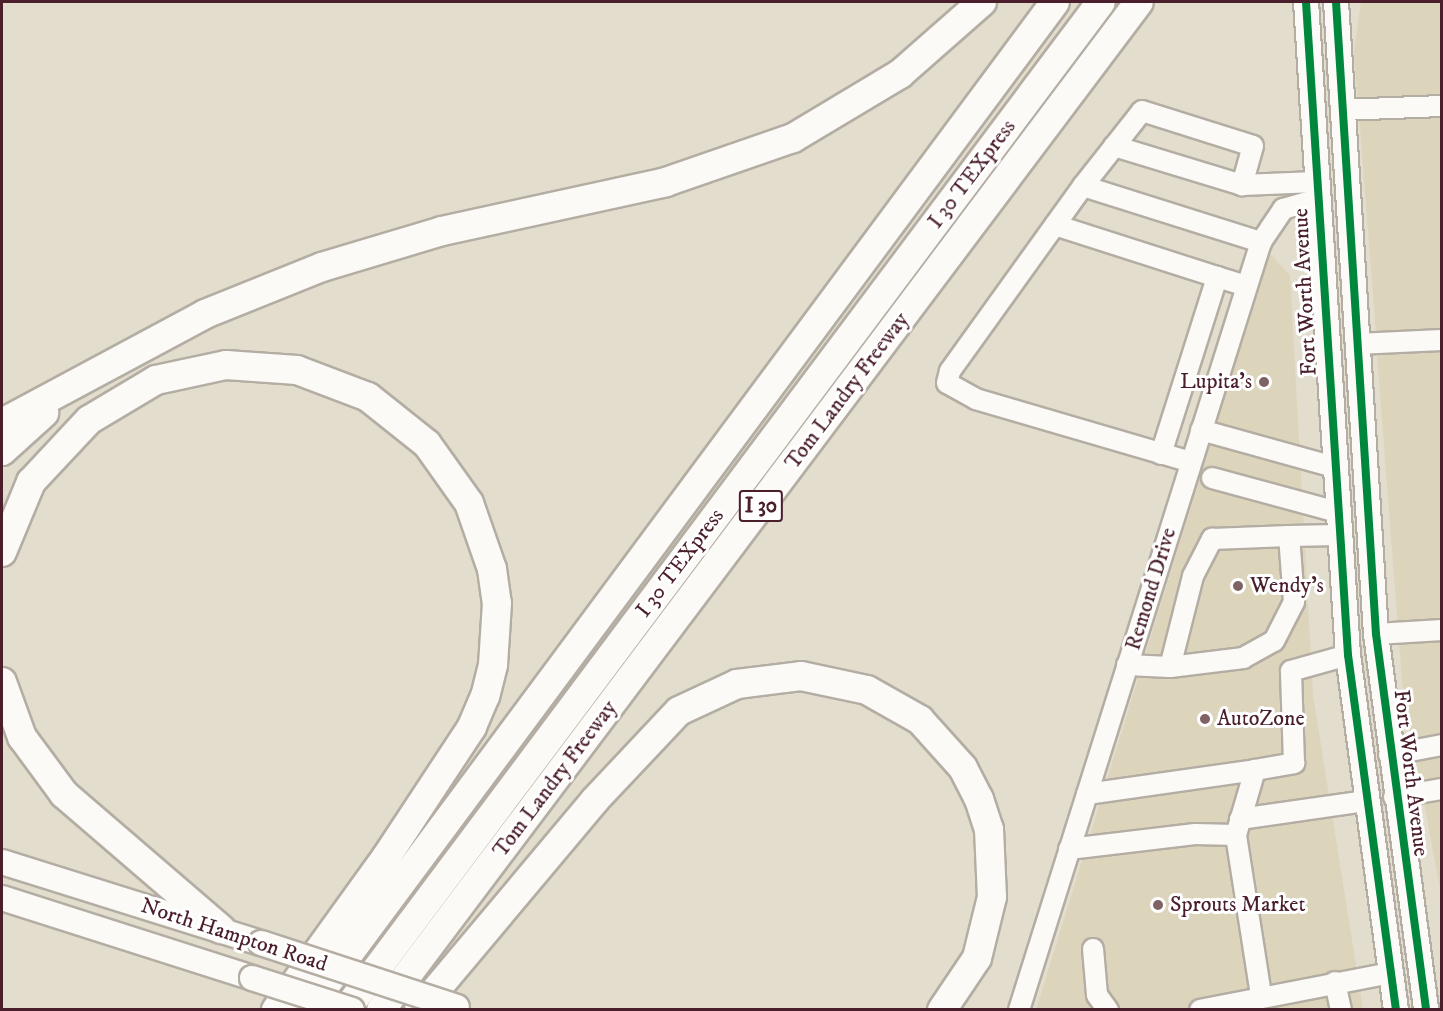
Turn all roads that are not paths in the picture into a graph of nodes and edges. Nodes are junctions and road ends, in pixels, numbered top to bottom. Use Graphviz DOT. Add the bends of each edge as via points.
graph roads {
  1 [pos="981,2"];
  2 [pos="1055,2"];
  3 [pos="1101,2"];
  4 [pos="1139,2"];
  5 [pos="1306,2"];
  6 [pos="1336,2"];
  7 [pos="1340,65"];
  8 [pos="1310,66"];
  9 [pos="1442,106"];
  10 [pos="1342,110"];
  11 [pos="1114,146"];
  12 [pos="1242,185"];
  13 [pos="1083,186"];
  14 [pos="1317,191"];
  15 [pos="1348,197"];
  16 [pos="1055,225"];
  17 [pos="1261,243"];
  18 [pos="1217,277"];
  19 [pos="1246,286"];
  20 [pos="1442,340"];
  21 [pos="1356,344"];
  22 [pos="1326,346"];
  23 [pos="62,386"];
  24 [pos="2,423"];
  25 [pos="1201,430"];
  26 [pos="2,451"];
  27 [pos="1161,454"];
  28 [pos="1191,462"];
  29 [pos="1334,467"];
  30 [pos="1212,478"];
  31 [pos="1337,524"];
  32 [pos="1289,536"];
  33 [pos="2,552"];
  34 [pos="1442,630"];
  35 [pos="1274,641"];
  36 [pos="1377,641"];
  37 [pos="1348,655"];
  38 [pos="1127,665"];
  39 [pos="1170,667"];
  40 [pos="1291,670"];
  41 [pos="2,682"];
  42 [pos="1442,745"];
  43 [pos="1389,755"];
  44 [pos="1255,770"];
  45 [pos="1442,789"];
  46 [pos="1087,794"];
  47 [pos="1394,796"];
  48 [pos="1365,801"];
  49 [pos="1238,827"];
  50 [pos="1069,849"];
  51 [pos="2,862"];
  52 [pos="2,898"];
  53 [pos="221,929"];
  54 [pos="1093,949"];
  55 [pos="1419,968"];
  56 [pos="1390,974"];
  57 [pos="1335,982"];
  58 [pos="1261,995"];
  59 [pos="461,1008"];
  60 [pos="276,1010"];
  61 [pos="307,1010"];
  62 [pos="346,1010"];
  63 [pos="352,1010"];
  64 [pos="381,1010"];
  65 [pos="420,1010"];
  66 [pos="942,1010"];
  67 [pos="1019,1010"];
  68 [pos="1108,1010"];
  69 [pos="1200,1010"];
  70 [pos="1341,1010"];
  71 [pos="1396,1010"];
  72 [pos="1426,1010"];
  1 -- 23 [label="highway" via="900,74 793,138 666,182 442,231 322,267 205,314"];
  2 -- 61 [label="highway"];
  3 -- 62 [label="highway, I 30 TEXpress"];
  4 -- 64 [label="highway, Tom Landry Freeway / I 30"];
  5 -- 8 [label="main road, Fort Worth Avenue"];
  6 -- 7 [label="main road, Fort Worth Avenue"];
  7 -- 8 [label="main road"];
  7 -- 10 [label="main road, Fort Worth Avenue"];
  8 -- 14 [label="main road, Fort Worth Avenue"];
  9 -- 10 [label="street"];
  10 -- 15 [label="main road, Fort Worth Avenue"];
  11 -- 12 [label="street"];
  11 -- 12 [label="street" via="1142,111 1152,112 1253,146"];
  11 -- 13 [label="street"];
  12 -- 14 [label="street"];
  13 -- 16 [label="street"];
  13 -- 17 [label="street"];
  14 -- 15 [label="main road"];
  14 -- 17 [label="street, Remond Drive" via="1283,209"];
  14 -- 22 [label="main road, Fort Worth Avenue"];
  15 -- 21 [label="main road, Fort Worth Avenue"];
  16 -- 18 [label="street"];
  16 -- 27 [label="street" via="947,382 976,399"];
  17 -- 19 [label="street, Remond Drive"];
  18 -- 19 [label="street"];
  18 -- 27 [label="street"];
  19 -- 25 [label="street, Remond Drive"];
  20 -- 21 [label="street"];
  21 -- 22 [label="main road"];
  21 -- 36 [label="main road, Fort Worth Avenue"];
  22 -- 29 [label="main road, Fort Worth Avenue"];
  23 -- 24 [label="highway"];
  23 -- 26 [label="highway" via="47,411"];
  25 -- 28 [label="street, Remond Drive"];
  25 -- 29 [label="street"];
  27 -- 28 [label="street"];
  28 -- 38 [label="street, Remond Drive"];
  29 -- 31 [label="main road, Fort Worth Avenue"];
  30 -- 31 [label="street"];
  31 -- 32 [label="street"];
  31 -- 37 [label="main road, Fort Worth Avenue"];
  32 -- 35 [label="street" via="1294,602"];
  32 -- 39 [label="street" via="1212,539 1193,576"];
  33 -- 60 [label="highway" via="31,482 89,420 156,380 226,365 297,370 368,397 427,444 469,503 492,569 496,603 493,665 485,696 472,727 387,856"];
  34 -- 36 [label="street"];
  35 -- 39 [label="street" via="1243,658"];
  35 -- 40 [label="street"];
  36 -- 37 [label="main road"];
  36 -- 43 [label="main road, Fort Worth Avenue"];
  37 -- 40 [label="street"];
  37 -- 48 [label="main road, Fort Worth Avenue"];
  38 -- 39 [label="street"];
  38 -- 46 [label="street, Remond Drive"];
  40 -- 44 [label="street" via="1294,763"];
  41 -- 53 [label="highway" via="22,737 64,794"];
  42 -- 43 [label="street"];
  43 -- 47 [label="main road, Fort Worth Avenue"];
  44 -- 46 [label="street"];
  44 -- 49 [label="street"];
  45 -- 47 [label="street"];
  46 -- 50 [label="street, Remond Drive"];
  47 -- 48 [label="main road"];
  47 -- 55 [label="main road, Fort Worth Avenue"];
  48 -- 49 [label="street"];
  48 -- 56 [label="main road, Fort Worth Avenue"];
  49 -- 50 [label="street"];
  49 -- 58 [label="street"];
  50 -- 67 [label="street, Remond Drive"];
  51 -- 53 [label="main road, North Hampton Road"];
  52 -- 63 [label="main road, North Hampton Road, bridge"];
  53 -- 59 [label="main road, North Hampton Road, bridge"];
  54 -- 68 [label="street" via="1096,995"];
  55 -- 56 [label="main road"];
  55 -- 72 [label="main road, Fort Worth Avenue"];
  56 -- 57 [label="street"];
  56 -- 71 [label="main road, Fort Worth Avenue"];
  57 -- 58 [label="street"];
  57 -- 70 [label="street"];
  58 -- 69 [label="street"];
  65 -- 66 [label="highway" via="595,800 680,711 737,684 801,676 867,690 894,703 942,742 979,799 990,838 992,897 977,958"];
}
